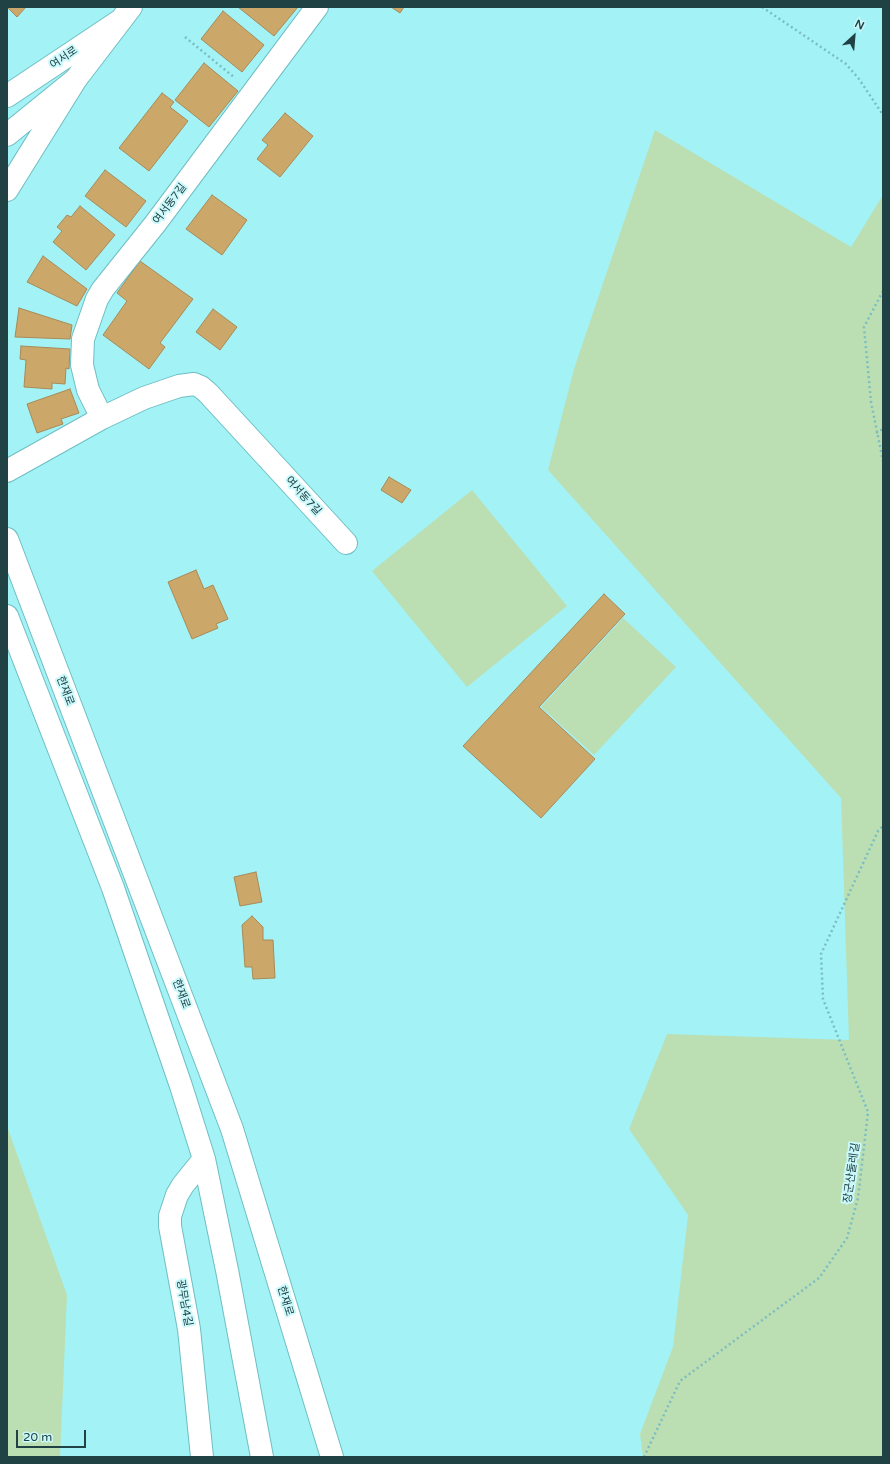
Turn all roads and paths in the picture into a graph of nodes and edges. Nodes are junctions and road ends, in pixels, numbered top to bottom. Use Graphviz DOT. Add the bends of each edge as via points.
graph roads {
  1 [pos="317,7"];
  2 [pos="762,7"];
  3 [pos="126,13"];
  4 [pos="185,37"];
  5 [pos="76,79"];
  6 [pos="253,93"];
  7 [pos="7,96"];
  8 [pos="883,115"];
  9 [pos="7,135"];
  10 [pos="7,190"];
  11 [pos="883,291"];
  12 [pos="102,418"];
  13 [pos="883,429"];
  14 [pos="876,433"];
  15 [pos="883,462"];
  16 [pos="7,471"];
  17 [pos="7,538"];
  18 [pos="346,543"];
  19 [pos="7,616"];
  20 [pos="883,826"];
  21 [pos="204,1159"];
  22 [pos="202,1457"];
  23 [pos="262,1457"];
  24 [pos="332,1457"];
  25 [pos="644,1457"];
  1 -- 6 [label="street, 여서동7길"];
  2 -- 8 [label="path" via="846,64"];
  3 -- 5 [label="street, 여서로"];
  3 -- 7 [label="street, 여서로"];
  4 -- 6 [label="path"];
  5 -- 9 [label="street, 여서로"];
  5 -- 10 [label="street, 여서로"];
  6 -- 12 [label="street, 여서동7길" via="97,299 83,339 82,365 88,390"];
  11 -- 14 [label="path" via="864,327"];
  12 -- 16 [label="street, 여서동7길"];
  12 -- 18 [label="street, 여서동7길" via="144,398 179,386 194,384 201,387"];
  13 -- 14 [label="path"];
  14 -- 15 [label="path"];
  17 -- 24 [label="street, 한재로" via="232,1128"];
  19 -- 21 [label="street" via="113,888"];
  20 -- 25 [label="path, 장군산둘레길" via="878,831 821,954 823,999 868,1112 858,1198 847,1238 819,1278 680,1381"];
  21 -- 22 [label="street, 광무남4길" via="177,1195 170,1216 189,1329"];
  21 -- 23 [label="street"];
}
